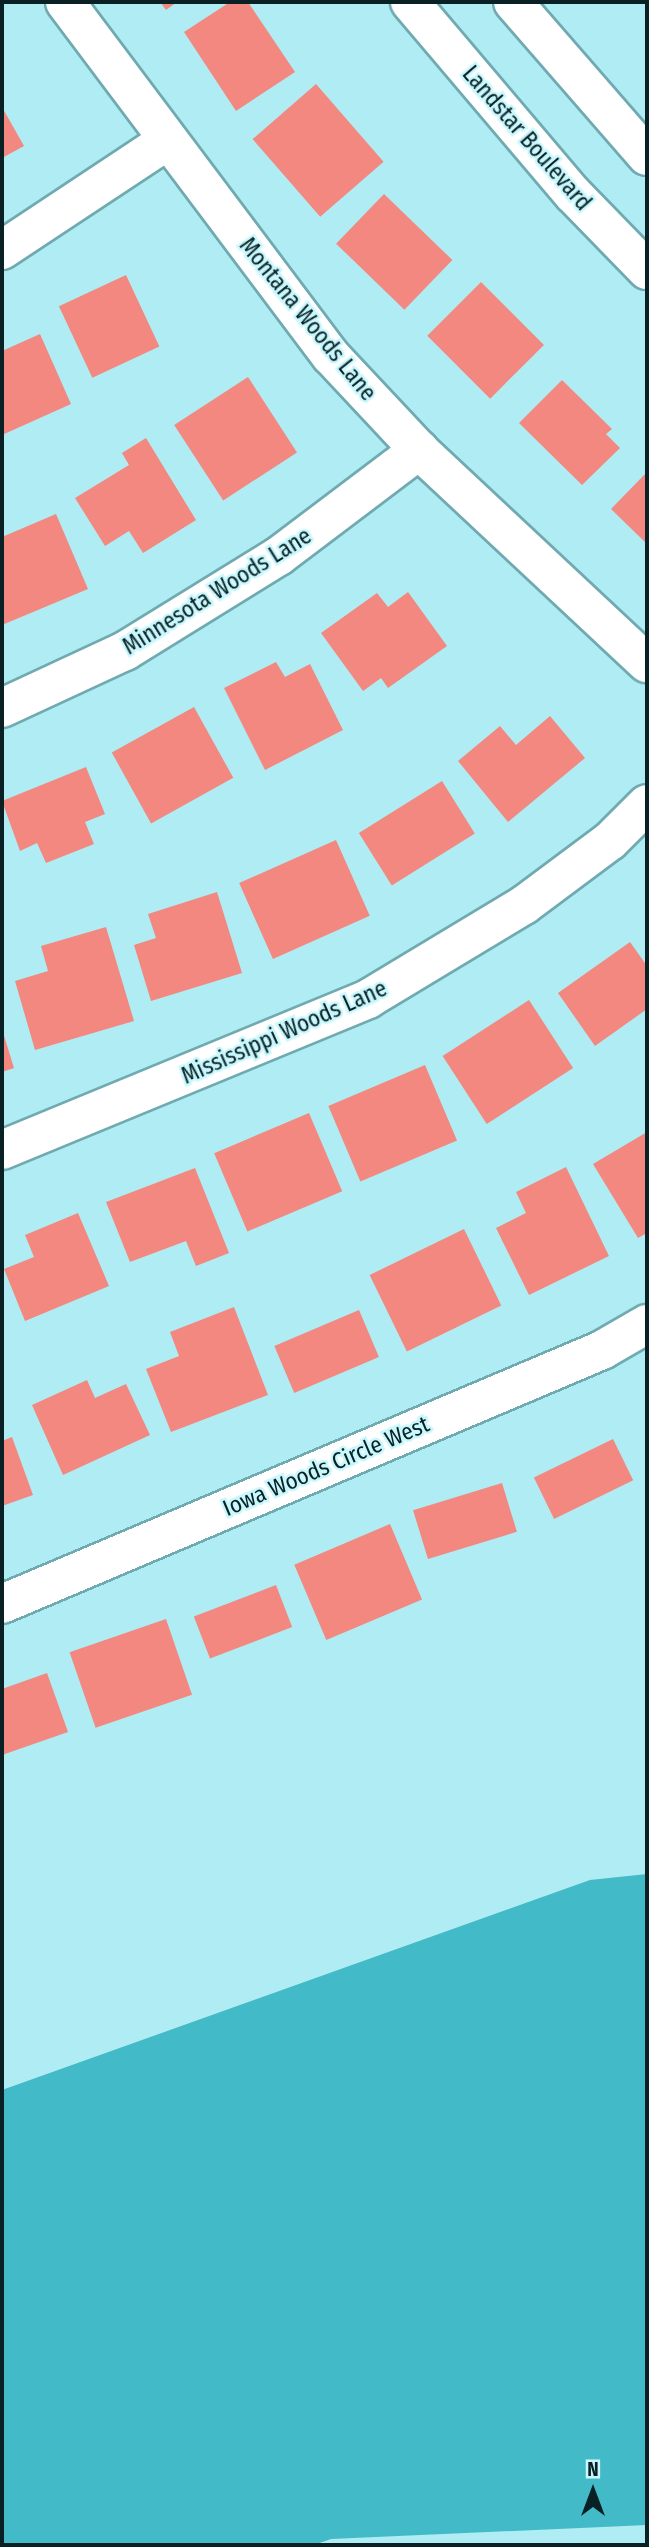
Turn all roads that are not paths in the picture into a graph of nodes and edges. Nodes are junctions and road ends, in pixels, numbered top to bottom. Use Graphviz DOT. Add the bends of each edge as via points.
graph roads {
  1 [pos="65,2"];
  2 [pos="410,2"];
  3 [pos="513,2"];
  4 [pos="168,140"];
  5 [pos="647,156"];
  6 [pos="2,250"];
  7 [pos="647,270"];
  8 [pos="419,450"];
  9 [pos="647,663"];
  10 [pos="2,708"];
  11 [pos="647,804"];
  12 [pos="2,1150"];
  13 [pos="647,1324"];
  14 [pos="2,1604"];
  1 -- 4 [label="street, Montana Woods Lane"];
  2 -- 7 [label="street, Landstar Boulevard" via="573,194"];
  3 -- 5 [label="street"];
  4 -- 6 [label="street"];
  4 -- 8 [label="street, Montana Woods Lane" via="331,355"];
  8 -- 9 [label="street, Montana Woods Lane"];
  8 -- 10 [label="street, Minnesota Woods Lane" via="279,556 125,651"];
  11 -- 12 [label="street, Mississippi Woods Lane" via="610,841 524,905 368,999"];
  13 -- 14 [label="street, Iowa Woods Circle West" via="602,1350"];
}
